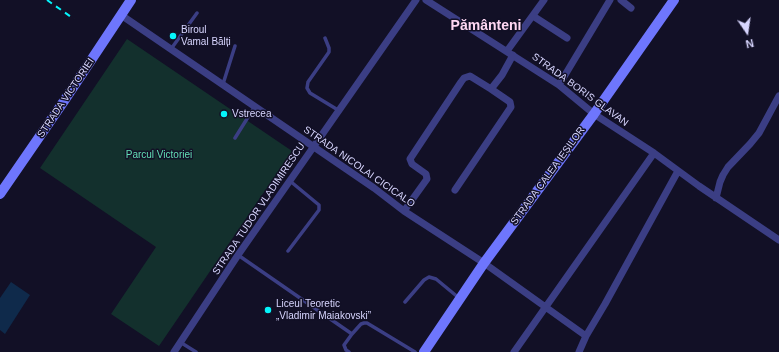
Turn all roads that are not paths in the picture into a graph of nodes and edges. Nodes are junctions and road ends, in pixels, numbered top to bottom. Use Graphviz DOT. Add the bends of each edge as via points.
graph roads {
  1 [pos="131,0"];
  2 [pos="416,0"];
  3 [pos="426,0"];
  4 [pos="544,0"];
  5 [pos="610,0"];
  6 [pos="621,0"];
  7 [pos="674,0"];
  8 [pos="631,8"];
  9 [pos="197,13"];
  10 [pos="121,15"];
  11 [pos="533,16"];
  12 [pos="325,38"];
  13 [pos="567,38"];
  14 [pos="235,46"];
  15 [pos="171,49"];
  16 [pos="510,53"];
  17 [pos="223,84"];
  18 [pos="558,85"];
  19 [pos="491,89"];
  20 [pos="779,96"];
  21 [pos="255,106"];
  22 [pos="339,111"];
  23 [pos="594,114"];
  24 [pos="235,138"];
  25 [pos="314,147"];
  26 [pos="654,153"];
  27 [pos="678,171"];
  28 [pos="290,181"];
  29 [pos="455,190"];
  30 [pos="0,194"];
  31 [pos="716,198"];
  32 [pos="404,211"];
  33 [pos="779,240"];
  34 [pos="288,251"];
  35 [pos="238,255"];
  36 [pos="484,263"];
  37 [pos="460,299"];
  38 [pos="404,302"];
  39 [pos="545,306"];
  40 [pos="352,334"];
  41 [pos="586,336"];
  42 [pos="180,342"];
  43 [pos="174,352"];
  44 [pos="196,352"];
  45 [pos="349,352"];
  46 [pos="415,352"];
  47 [pos="424,352"];
  48 [pos="514,352"];
  49 [pos="579,352"];
  1 -- 10 [label="street, STRADA VICTORIEI"];
  2 -- 22 [label="street, STRADA TUDOR VLADIMIRESCU"];
  3 -- 16 [label="street, STRADA BORIS GLAVAN"];
  4 -- 11 [label="street"];
  5 -- 18 [label="street"];
  6 -- 8 [label="street"];
  7 -- 23 [label="street, STRADA CALEA IEȘILOR"];
  9 -- 15 [label="lane"];
  10 -- 15 [label="street, STRADA NICOLAI CICICALO"];
  10 -- 30 [label="street, STRADA VICTORIEI"];
  11 -- 13 [label="street"];
  11 -- 16 [label="street"];
  12 -- 22 [label="lane" via="329,52 308,82 307,88"];
  14 -- 17 [label="lane"];
  15 -- 17 [label="street, STRADA NICOLAI CICICALO"];
  16 -- 18 [label="street, STRADA BORIS GLAVAN"];
  16 -- 19 [label="street" via="502,75"];
  17 -- 21 [label="street, STRADA NICOLAI CICICALO"];
  18 -- 23 [label="street, STRADA BORIS GLAVAN"];
  19 -- 29 [label="street" via="510,102 511,106"];
  19 -- 32 [label="street" via="470,76 461,82 410,159 412,164 426,174 427,179"];
  20 -- 31 [label="street" via="759,133 723,175"];
  21 -- 24 [label="lane"];
  21 -- 25 [label="street, STRADA NICOLAI CICICALO"];
  22 -- 25 [label="street, STRADA TUDOR VLADIMIRESCU"];
  23 -- 26 [label="street, STRADA BORIS GLAVAN"];
  23 -- 36 [label="street, STRADA CALEA IEȘILOR"];
  25 -- 28 [label="street, STRADA TUDOR VLADIMIRESCU"];
  25 -- 32 [label="street, STRADA NICOLAI CICICALO"];
  26 -- 27 [label="street, STRADA BORIS GLAVAN"];
  26 -- 39 [label="street"];
  27 -- 31 [label="street, STRADA BORIS GLAVAN"];
  27 -- 41 [label="street"];
  28 -- 34 [label="lane" via="319,205 319,210"];
  28 -- 35 [label="street, STRADA TUDOR VLADIMIRESCU"];
  31 -- 33 [label="street, STRADA BORIS GLAVAN"];
  32 -- 36 [label="street, STRADA NICOLAI CICICALO"];
  35 -- 40 [label="lane"];
  35 -- 42 [label="street, STRADA TUDOR VLADIMIRESCU"];
  36 -- 37 [label="street, STRADA CALEA IEȘILOR"];
  36 -- 39 [label="street, STRADA NICOLAI CICICALO"];
  37 -- 38 [label="lane" via="436,279 429,277"];
  37 -- 47 [label="street, STRADA CALEA IEȘILOR"];
  39 -- 41 [label="street, STRADA NICOLAI CICICALO"];
  39 -- 48 [label="street"];
  40 -- 45 [label="lane" via="344,345"];
  40 -- 46 [label="lane" via="361,324 367,323"];
  41 -- 49 [label="street"];
  42 -- 43 [label="street, STRADA TUDOR VLADIMIRESCU"];
  42 -- 44 [label="lane"];
}
